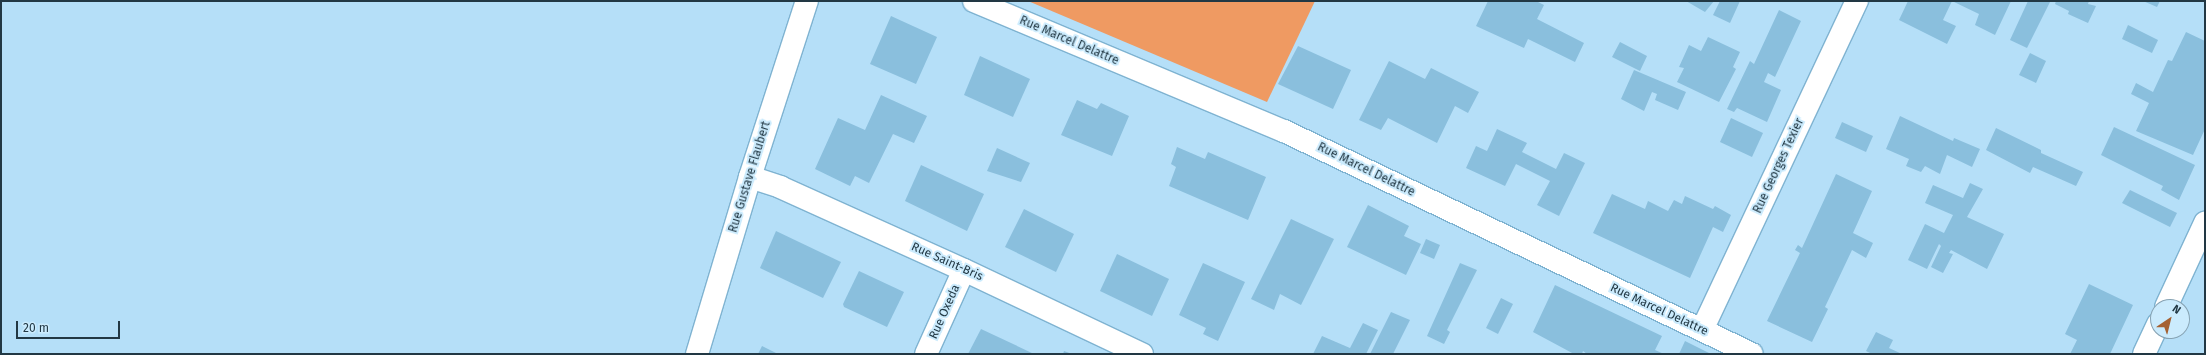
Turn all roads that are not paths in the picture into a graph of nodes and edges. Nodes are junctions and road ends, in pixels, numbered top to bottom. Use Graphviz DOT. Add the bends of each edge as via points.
graph roads {
  1 [pos="807,1"];
  2 [pos="974,1"];
  3 [pos="1857,1"];
  4 [pos="750,177"];
  5 [pos="2205,223"];
  6 [pos="964,270"];
  7 [pos="2170,299"];
  8 [pos="1702,330"];
  9 [pos="2151,339"];
  10 [pos="697,354"];
  11 [pos="926,354"];
  12 [pos="1142,354"];
  13 [pos="1752,354"];
  14 [pos="2144,354"];
  1 -- 4 [label="street, Rue Gustave Flaubert"];
  2 -- 8 [label="street, Rue Marcel Delattre" via="1284,131"];
  3 -- 8 [label="street, Rue Georges Texier"];
  4 -- 6 [label="street, Rue Saint-Bris" via="780,187"];
  4 -- 10 [label="street, Rue Gustave Flaubert"];
  5 -- 7 [label="street"];
  6 -- 11 [label="street, Rue Oxeda"];
  6 -- 12 [label="street, Rue Saint-Bris"];
  8 -- 13 [label="street, Rue Marcel Delattre"];
  9 -- 14 [label="street"];
}
